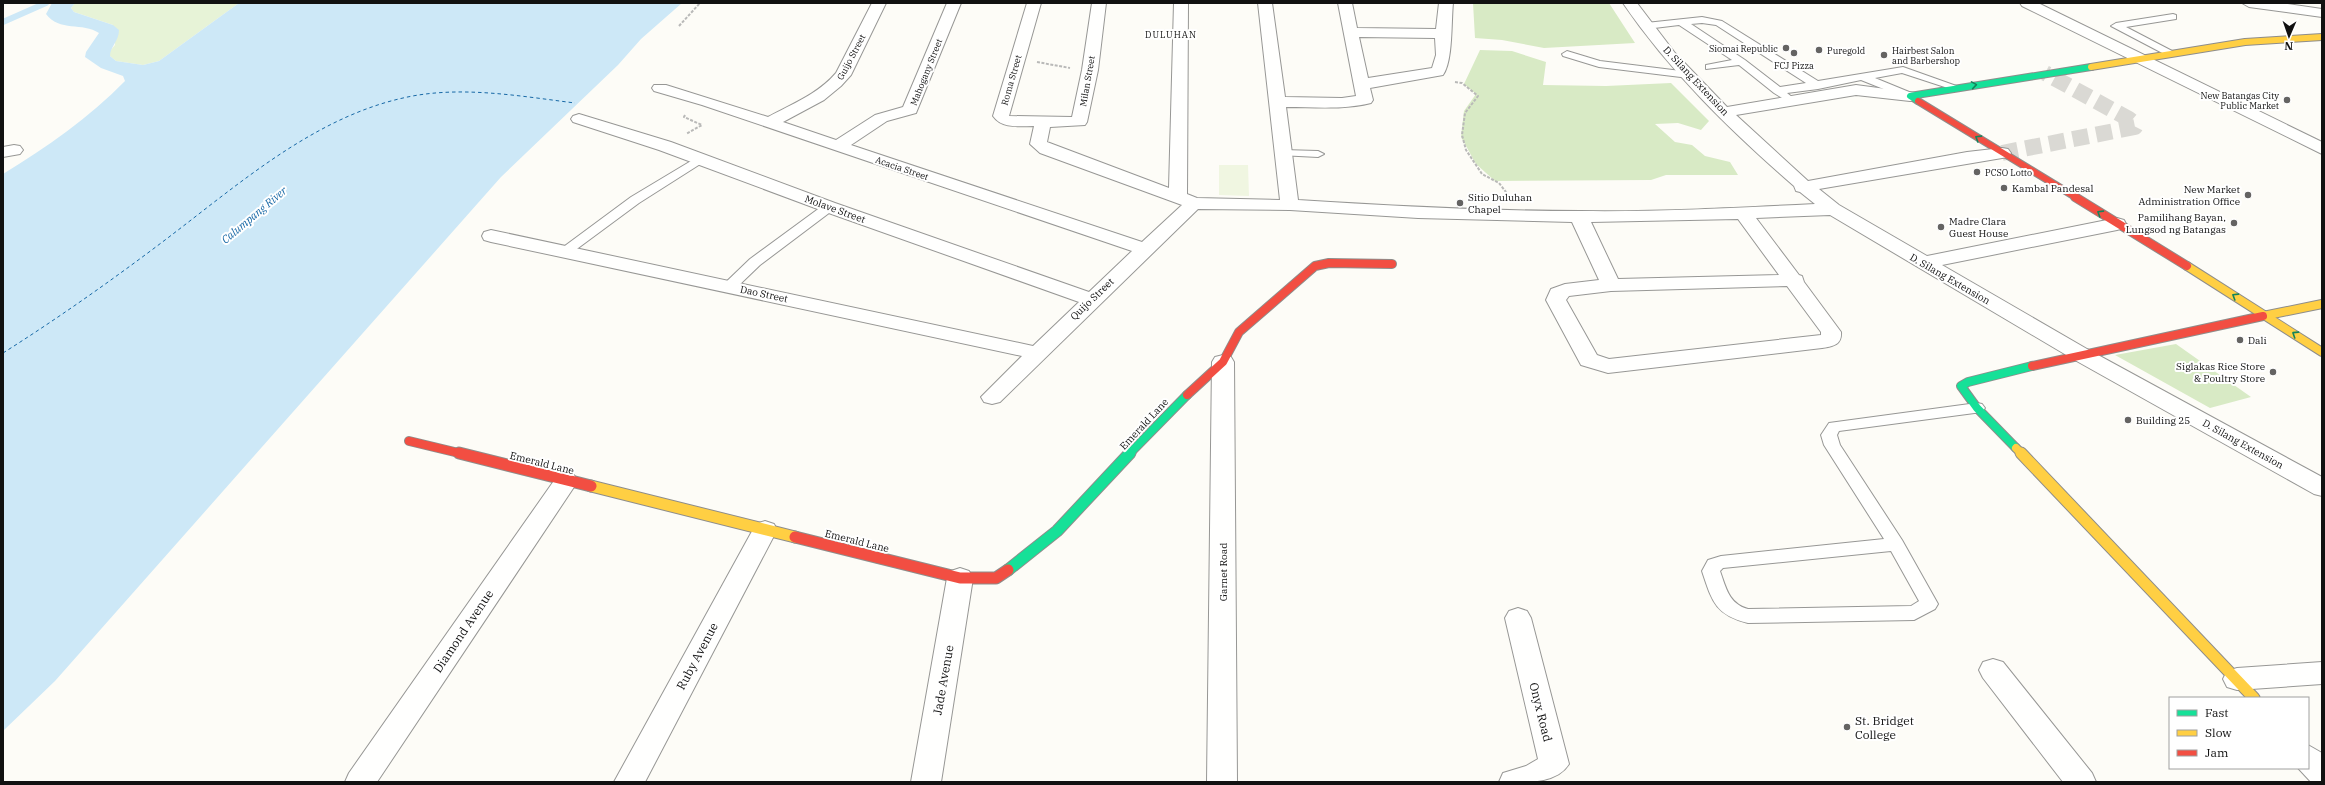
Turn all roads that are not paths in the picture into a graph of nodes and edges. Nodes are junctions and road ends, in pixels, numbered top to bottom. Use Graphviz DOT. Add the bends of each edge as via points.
graph roads {
  1 [pos="879,3"];
  2 [pos="954,3"];
  3 [pos="1034,3"];
  4 [pos="1099,3"];
  5 [pos="1182,3"];
  6 [pos="1265,3"];
  7 [pos="1345,3"];
  8 [pos="1446,3"];
  9 [pos="1630,3"];
  10 [pos="2027,3"];
  11 [pos="2249,3"];
  12 [pos="2322,13"];
  13 [pos="2173,17"];
  14 [pos="1681,22"];
  15 [pos="1646,26"];
  16 [pos="1351,32"];
  17 [pos="1442,34"];
  18 [pos="2322,37"];
  19 [pos="1567,54"];
  20 [pos="2170,54"];
  21 [pos="2143,59"];
  22 [pos="1741,62"];
  23 [pos="1710,67"];
  24 [pos="1689,75"];
  25 [pos="1863,77"];
  26 [pos="1362,84"];
  27 [pos="1818,86"];
  28 [pos="660,88"];
  29 [pos="1957,88"];
  30 [pos="1778,91"];
  31 [pos="1910,96"];
  32 [pos="1792,101"];
  33 [pos="1277,102"];
  34 [pos="1724,112"];
  35 [pos="579,119"];
  36 [pos="1043,122"];
  37 [pos="769,123"];
  38 [pos="838,146"];
  39 [pos="2322,149"];
  40 [pos="1283,153"];
  41 [pos="2002,153"];
  42 [pos="1318,154"];
  43 [pos="701,159"];
  44 [pos="1802,187"];
  45 [pos="1186,200"];
  46 [pos="1290,205"];
  47 [pos="829,207"];
  48 [pos="1833,209"];
  49 [pos="1743,213"];
  50 [pos="1578,217"];
  51 [pos="2117,224"];
  52 [pos="491,236"];
  53 [pos="1144,249"];
  54 [pos="565,251"];
  55 [pos="1923,263"];
  56 [pos="1392,264"];
  57 [pos="1795,280"];
  58 [pos="1611,285"];
  59 [pos="730,286"];
  60 [pos="1092,300"];
  61 [pos="2322,304"];
  62 [pos="2268,316"];
  63 [pos="2322,352"];
  64 [pos="1036,353"];
  65 [pos="2080,354"];
  66 [pos="1223,362"];
  67 [pos="992,397"];
  68 [pos="1977,408"];
  69 [pos="409,441"];
  70 [pos="566,481"];
  71 [pos="2322,488"];
  72 [pos="765,530"];
  73 [pos="1896,544"];
  74 [pos="960,578"];
  75 [pos="1518,618"];
  76 [pos="1993,670"];
  77 [pos="2322,673"];
  78 [pos="2246,689"];
  79 [pos="2309,759"];
  80 [pos="2322,774"];
  81 [pos="360,782"];
  82 [pos="629,782"];
  83 [pos="926,782"];
  84 [pos="1222,782"];
  85 [pos="1514,782"];
  86 [pos="2081,782"];
  1 -- 37 [label="street, Guijo Street" via="836,84 824,94"];
  2 -- 38 [label="street, Mahogany Street" via="910,110 881,118"];
  3 -- 36 [label="street, Roma Street" via="1001,116 1003,120 1009,121"];
  4 -- 36 [label="street, Milan Street" via="1090,70 1079,122"];
  5 -- 45 [label="street"];
  6 -- 33 [label="street"];
  7 -- 16 [label="street"];
  8 -- 17 [label="street"];
  9 -- 15 [label="street, D. Silang Extension"];
  10 -- 21 [label="street"];
  11 -- 12 [label="street"];
  13 -- 20 [label="lane" via="2116,26"];
  14 -- 15 [label="lane"];
  14 -- 22 [label="lane"];
  14 -- 27 [label="lane" via="1702,20 1719,23"];
  15 -- 24 [label="street, D. Silang Extension"];
  16 -- 17 [label="street"];
  16 -- 26 [label="street"];
  17 -- 26 [label="street" via="1444,55 1438,72"];
  18 -- 20 [label="street" via="2245,42"];
  19 -- 24 [label="lane" via="1599,64"];
  20 -- 21 [label="street"];
  29 -- 21 [label="street, one-way"];
  21 -- 39 [label="street"];
  22 -- 23 [label="lane"];
  22 -- 30 [label="lane"];
  24 -- 34 [label="street, D. Silang Extension"];
  25 -- 27 [label="lane"];
  25 -- 29 [label="lane" via="1903,70"];
  25 -- 31 [label="lane"];
  26 -- 33 [label="street" via="1365,100"];
  27 -- 30 [label="lane"];
  28 -- 37 [label="street, Acacia Street"];
  29 -- 31 [label="street"];
  30 -- 32 [label="lane"];
  31 -- 32 [label="street" via="1856,90"];
  41 -- 31 [label="street, one-way"];
  32 -- 34 [label="street"];
  33 -- 40 [label="street"];
  34 -- 44 [label="street, D. Silang Extension"];
  35 -- 43 [label="street, Molave Street"];
  36 -- 45 [label="street" via="1038,144 1041,146"];
  37 -- 38 [label="street, Acacia Street"];
  38 -- 53 [label="street, Acacia Street"];
  40 -- 42 [label="lane"];
  40 -- 46 [label="street"];
  41 -- 44 [label="street"];
  51 -- 41 [label="street, one-way"];
  43 -- 47 [label="street, Molave Street"];
  43 -- 54 [label="lane" via="635,200"];
  44 -- 48 [label="street, D. Silang Extension"];
  45 -- 46 [label="street" via="1216,205"];
  45 -- 53 [label="street, Quijo Street"];
  46 -- 50 [label="street"];
  47 -- 59 [label="lane" via="755,262"];
  47 -- 60 [label="street, Molave Street"];
  48 -- 49 [label="street"];
  48 -- 55 [label="street, D. Silang Extension"];
  49 -- 50 [label="street"];
  49 -- 57 [label="street"];
  50 -- 58 [label="street"];
  51 -- 55 [label="street"];
  62 -- 51 [label="street, one-way"];
  52 -- 54 [label="street, Dao Street"];
  53 -- 60 [label="street, Quijo Street"];
  54 -- 59 [label="street, Dao Street"];
  55 -- 65 [label="street, D. Silang Extension"];
  56 -- 66 [label="street, Emerald Lane" via="1329,263 1315,266 1239,332"];
  57 -- 58 [label="street"];
  57 -- 58 [label="street" via="1831,332 1831,339 1608,366 1589,360 1556,300 1558,293 1565,290"];
  59 -- 64 [label="street, Dao Street"];
  60 -- 64 [label="street, Quijo Street"];
  61 -- 62 [label="street"];
  63 -- 62 [label="street, one-way"];
  62 -- 65 [label="street"];
  64 -- 67 [label="street, Quijo Street"];
  65 -- 68 [label="street" via="1968,382 1961,386"];
  65 -- 71 [label="street, D. Silang Extension"];
  66 -- 74 [label="street, Emerald Lane" via="1167,413 1089,501 1027,558 996,578"];
  66 -- 84 [label="street, Garnet Road"];
  68 -- 73 [label="lane" via="1834,427 1829,435 1832,445"];
  68 -- 78 [label="street"];
  69 -- 70 [label="street, Emerald Lane"];
  70 -- 72 [label="street, Emerald Lane"];
  70 -- 81 [label="street, Diamond Avenue"];
  72 -- 74 [label="street, Emerald Lane"];
  72 -- 82 [label="street, Ruby Avenue"];
  73 -- 73 [label="lane" via="1929,604 1914,613 1748,616 1734,613 1722,603 1711,571 1714,565 1721,562"];
  74 -- 83 [label="street, Jade Avenue"];
  75 -- 85 [label="street, Onyx Road" via="1554,764 1533,778"];
  76 -- 86 [label="street"];
  77 -- 78 [label="street"];
  79 -- 80 [label="street"];
}
